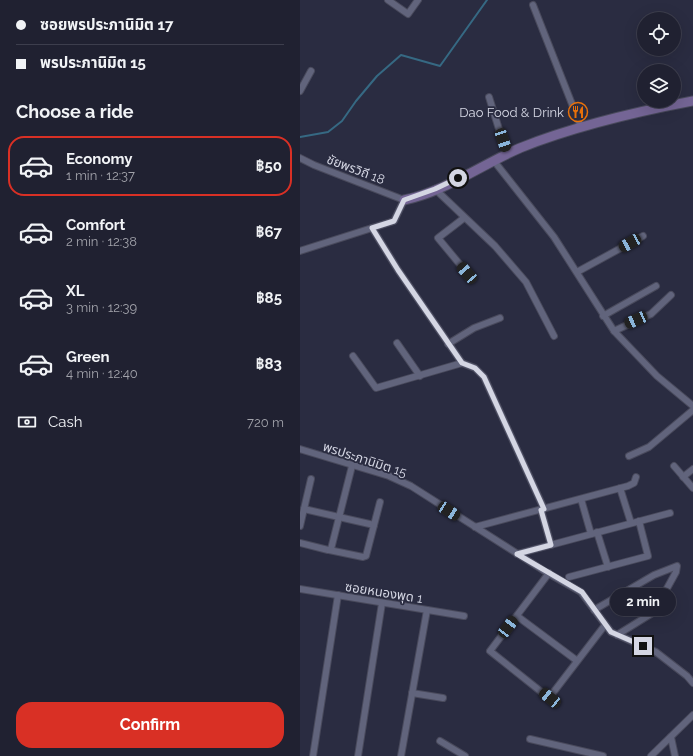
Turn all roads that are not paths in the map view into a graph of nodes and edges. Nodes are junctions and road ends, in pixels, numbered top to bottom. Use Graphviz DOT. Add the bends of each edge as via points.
graph roads {
  1 [pos="388,0"];
  2 [pos="418,0"];
  3 [pos="533,5"];
  4 [pos="311,71"];
  5 [pos="300,91"];
  6 [pos="489,97"];
  7 [pos="693,101"];
  8 [pos="581,127"];
  9 [pos="507,155"];
  10 [pos="300,158"];
  11 [pos="494,161"];
  12 [pos="435,189"];
  13 [pos="404,200"];
  14 [pos="464,218"];
  15 [pos="372,228"];
  16 [pos="643,236"];
  17 [pos="300,251"];
  18 [pos="577,272"];
  19 [pos="467,273"];
  20 [pos="656,286"];
  21 [pos="672,295"];
  22 [pos="603,316"];
  23 [pos="500,318"];
  24 [pos="614,331"];
  25 [pos="554,336"];
  26 [pos="397,343"];
  27 [pos="448,344"];
  28 [pos="353,356"];
  29 [pos="462,363"];
  30 [pos="420,376"];
  31 [pos="693,406"];
  32 [pos="693,410"];
  33 [pos="300,449"];
  34 [pos="629,456"];
  35 [pos="352,466"];
  36 [pos="674,466"];
  37 [pos="693,469"];
  38 [pos="636,477"];
  39 [pos="684,477"];
  40 [pos="311,479"];
  41 [pos="620,488"];
  42 [pos="693,488"];
  43 [pos="581,499"];
  44 [pos="380,502"];
  45 [pos="304,509"];
  46 [pos="542,509"];
  47 [pos="670,513"];
  48 [pos="339,517"];
  49 [pos="639,521"];
  50 [pos="631,523"];
  51 [pos="374,525"];
  52 [pos="300,526"];
  53 [pos="475,527"];
  54 [pos="594,533"];
  55 [pos="300,543"];
  56 [pos="551,545"];
  57 [pos="329,550"];
  58 [pos="517,554"];
  59 [pos="608,567"];
  60 [pos="549,573"];
  61 [pos="569,577"];
  62 [pos="300,589"];
  63 [pos="338,596"];
  64 [pos="382,603"];
  65 [pos="427,610"];
  66 [pos="594,610"];
  67 [pos="464,616"];
  68 [pos="517,616"];
  69 [pos="605,625"];
  70 [pos="617,635"];
  71 [pos="576,660"];
  72 [pos="693,683"];
  73 [pos="412,693"];
  74 [pos="443,698"];
  75 [pos="693,715"];
  76 [pos="671,736"];
  77 [pos="530,739"];
  78 [pos="440,741"];
  79 [pos="313,756"];
  80 [pos="358,756"];
  81 [pos="401,756"];
  82 [pos="465,756"];
  83 [pos="603,756"];
  84 [pos="651,756"];
  85 [pos="675,756"];
  1 -- 2 [label="street" via="408,14"];
  3 -- 8 [label="street"];
  4 -- 5 [label="street"];
  6 -- 9 [label="street"];
  7 -- 8 [label="street"];
  8 -- 9 [label="street"];
  9 -- 11 [label="street"];
  10 -- 13 [label="street, ชัยพรวิถี 18"];
  11 -- 12 [label="street"];
  11 -- 18 [label="street" via="554,237"];
  12 -- 13 [label="street"];
  12 -- 14 [label="street"];
  13 -- 15 [label="street" via="394,221"];
  14 -- 19 [label="street" via="438,238"];
  14 -- 25 [label="street" via="495,246 526,282"];
  15 -- 17 [label="street"];
  15 -- 27 [label="street"];
  16 -- 18 [label="street"];
  18 -- 22 [label="street"];
  20 -- 22 [label="street"];
  21 -- 24 [label="street" via="650,314"];
  22 -- 24 [label="street"];
  23 -- 27 [label="street" via="461,335"];
  24 -- 31 [label="street" via="657,376"];
  26 -- 30 [label="street"];
  27 -- 29 [label="street"];
  28 -- 30 [label="street" via="376,388"];
  29 -- 30 [label="street"];
  29 -- 46 [label="street" via="475,368 484,377"];
  32 -- 34 [label="street" via="649,447"];
  33 -- 35 [label="street, พรประภานิมิต 15"];
  35 -- 48 [label="street"];
  35 -- 53 [label="street, พรประภานิมิต 15" via="389,476 411,486"];
  36 -- 39 [label="street"];
  37 -- 39 [label="street"];
  38 -- 41 [label="street" via="633,484"];
  39 -- 42 [label="street"];
  40 -- 45 [label="street"];
  41 -- 43 [label="street"];
  41 -- 50 [label="street"];
  43 -- 46 [label="street"];
  43 -- 54 [label="street"];
  44 -- 51 [label="street"];
  45 -- 48 [label="street"];
  45 -- 52 [label="street"];
  46 -- 53 [label="street"];
  46 -- 56 [label="street"];
  47 -- 49 [label="street"];
  48 -- 51 [label="street"];
  48 -- 57 [label="street" via="332,548"];
  49 -- 50 [label="street"];
  49 -- 59 [label="street" via="648,556"];
  50 -- 54 [label="street"];
  51 -- 57 [label="street" via="364,557"];
  53 -- 58 [label="street, พรประภานิมิต 15"];
  54 -- 56 [label="street"];
  54 -- 59 [label="street"];
  55 -- 57 [label="street"];
  56 -- 58 [label="street"];
  58 -- 60 [label="street, พรประภานิมิต 15"];
  59 -- 61 [label="street"];
  60 -- 66 [label="street, พรประภานิมิต 15" via="582,592"];
  60 -- 68 [label="street"];
  62 -- 63 [label="street, ซอยหนองพุด 1"];
  63 -- 64 [label="street, ซอยหนองพุด 1"];
  63 -- 79 [label="street"];
  64 -- 65 [label="street, ซอยหนองพุด 1"];
  64 -- 80 [label="street"];
  65 -- 67 [label="street, ซอยหนองพุด 1"];
  65 -- 73 [label="street"];
  66 -- 69 [label="street, พรประภานิมิต 15"];
  66 -- 70 [label="street" via="654,575 677,566 654,612"];
  68 -- 71 [label="street"];
  68 -- 71 [label="street" via="490,651 550,698"];
  69 -- 70 [label="street, พรประภานิมิต 15"];
  69 -- 71 [label="street"];
  70 -- 72 [label="street, พรประภานิมิต 15" via="656,652"];
  73 -- 74 [label="street"];
  73 -- 81 [label="street"];
  75 -- 76 [label="street"];
  76 -- 84 [label="street"];
  76 -- 85 [label="street"];
  77 -- 83 [label="street"];
  78 -- 82 [label="street"];
}
